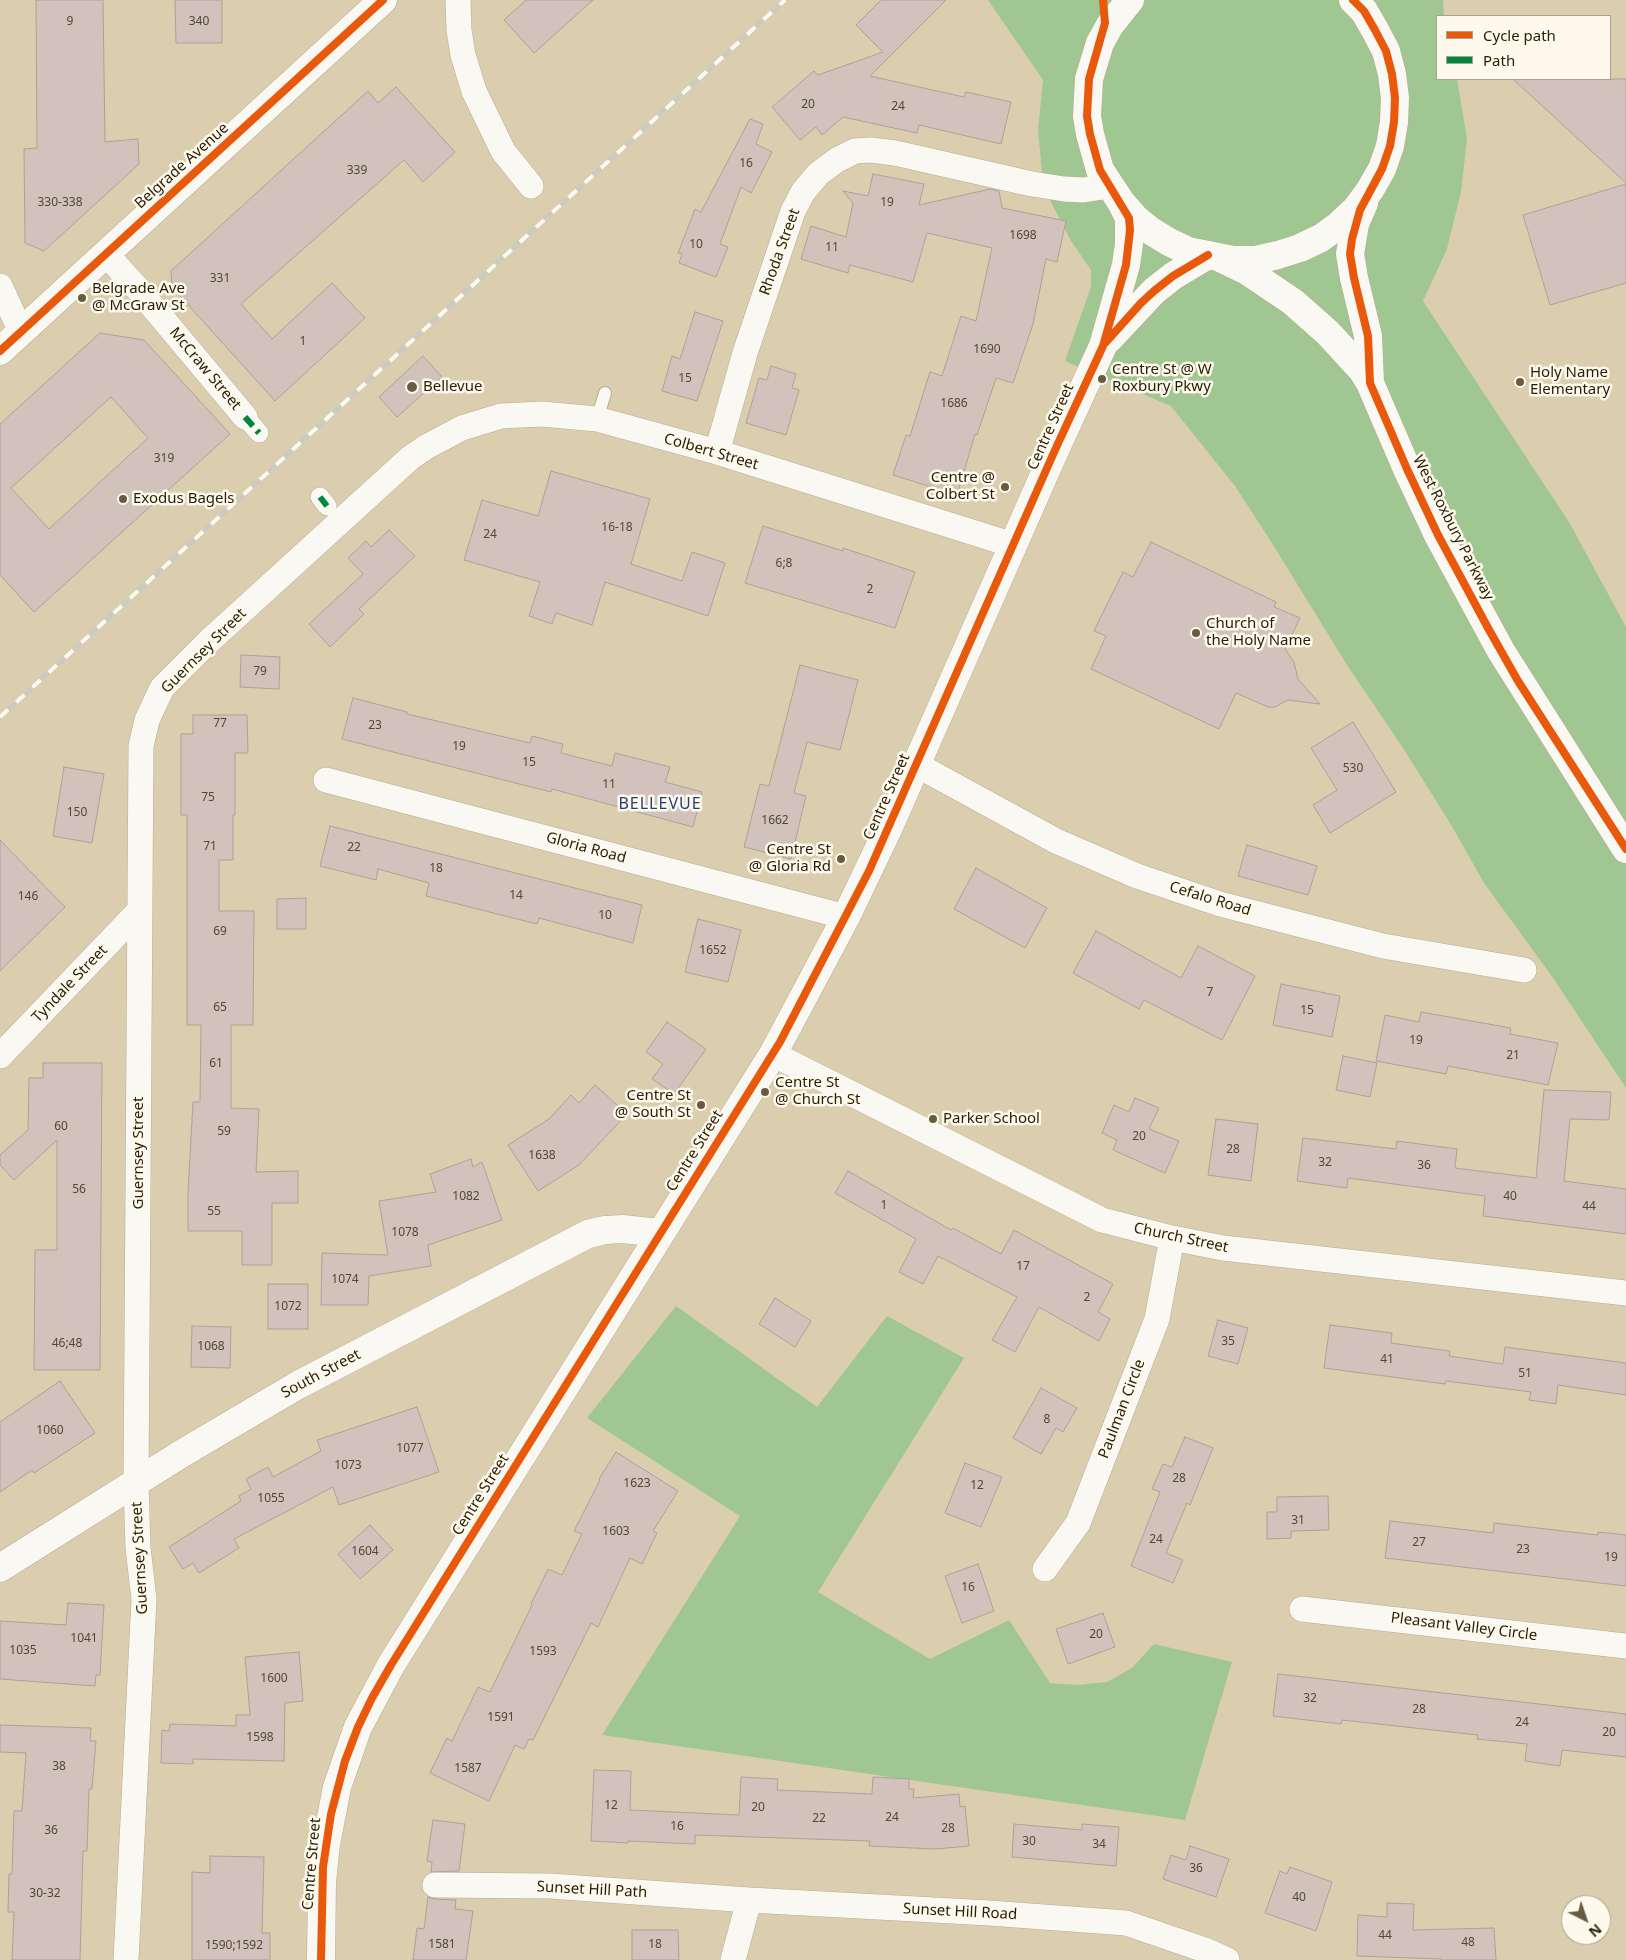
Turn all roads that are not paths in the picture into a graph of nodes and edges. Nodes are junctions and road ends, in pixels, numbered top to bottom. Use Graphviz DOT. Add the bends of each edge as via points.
graph roads {
  1 [pos="383,0"];
  2 [pos="458,0"];
  3 [pos="1103,0"];
  4 [pos="1130,0"];
  5 [pos="1353,0"];
  6 [pos="1369,0"];
  7 [pos="1375,30"];
  8 [pos="1100,43"];
  9 [pos="531,186"];
  10 [pos="1370,190"];
  11 [pos="1115,194"];
  12 [pos="106,254"];
  13 [pos="1214,257"];
  14 [pos="0,286"];
  15 [pos="10,325"];
  16 [pos="1103,346"];
  17 [pos="0,351"];
  18 [pos="1370,383"];
  19 [pos="605,393"];
  20 [pos="597,419"];
  21 [pos="252,425"];
  22 [pos="717,452"];
  23 [pos="410,458"];
  24 [pos="1013,545"];
  25 [pos="917,766"];
  26 [pos="326,780"];
  27 [pos="1626,849"];
  28 [pos="139,911"];
  29 [pos="846,917"];
  30 [pos="1524,970"];
  31 [pos="773,1054"];
  32 [pos="0,1056"];
  33 [pos="660,1233"];
  34 [pos="1172,1238"];
  35 [pos="1626,1293"];
  36 [pos="136,1484"];
  37 [pos="0,1568"];
  38 [pos="1045,1569"];
  39 [pos="1302,1609"];
  40 [pos="1626,1646"];
  41 [pos="435,1885"];
  42 [pos="749,1900"];
  43 [pos="126,1960"];
  44 [pos="321,1960"];
  45 [pos="733,1960"];
  46 [pos="1226,1960"];
  1 -- 12 [label="main road, Belgrade Avenue"];
  2 -- 9 [label="street" via="458,30 474,91 503,151"];
  3 -- 8 [label="main road" via="1105,24"];
  4 -- 8 [label="main road"];
  5 -- 7 [label="main road"];
  6 -- 7 [label="main road"];
  7 -- 10 [label="main road" via="1386,51 1395,98 1390,146"];
  8 -- 11 [label="main road" via="1090,79 1087,116 1100,170"];
  10 -- 13 [label="main road" via="1339,224 1300,248 1256,260"];
  10 -- 18 [label="main road, West Roxbury Parkway" via="1355,224 1350,254 1368,336"];
  11 -- 13 [label="main road" via="1135,218 1163,239 1188,251"];
  11 -- 16 [label="main road, Centre Street" via="1129,218 1129,244"];
  11 -- 22 [label="street, Rhoda Street" via="1032,184 871,150 855,151 837,160 818,174 793,210 745,353"];
  12 -- 15 [label="main road, Belgrade Avenue"];
  12 -- 21 [label="street, McCraw Street"];
  13 -- 16 [label="main road, Centre Street" via="1195,262 1154,291"];
  13 -- 18 [label="main road, West Roxbury Parkway" via="1247,271 1293,302 1341,347"];
  14 -- 15 [label="street"];
  15 -- 17 [label="main road, Belgrade Avenue"];
  16 -- 24 [label="main road, Centre Street"];
  18 -- 27 [label="main road, West Roxbury Parkway" via="1410,478 1484,620 1518,681"];
  19 -- 20 [label="lane"];
  20 -- 22 [label="street, Colbert Street"];
  20 -- 23 [label="street, Colbert Street" via="542,414 501,416 462,428"];
  22 -- 24 [label="street, Colbert Street"];
  23 -- 28 [label="street, Guernsey Street" via="162,688 147,720 141,746"];
  24 -- 25 [label="main road, Centre Street"];
  25 -- 29 [label="main road, Centre Street"];
  25 -- 30 [label="street, Cefalo Road" via="1056,841 1137,876 1220,904 1383,946"];
  26 -- 29 [label="street, Gloria Road"];
  28 -- 32 [label="street, Tyndale Street"];
  28 -- 36 [label="street, Guernsey Street"];
  29 -- 31 [label="main road, Centre Street"];
  31 -- 33 [label="main road, Centre Street"];
  31 -- 34 [label="street, Church Street" via="1102,1220"];
  33 -- 36 [label="main road, South Street" via="622,1229 588,1234 298,1385 180,1454"];
  33 -- 44 [label="main road, Centre Street" via="391,1664 358,1727 337,1787 326,1844"];
  34 -- 35 [label="street, Church Street" via="1223,1248"];
  34 -- 38 [label="street, Paulman Circle" via="1157,1319 1078,1522"];
  36 -- 37 [label="main road, South Street"];
  36 -- 43 [label="street, Guernsey Street" via="144,1599"];
  39 -- 40 [label="street, Pleasant Valley Circle"];
  41 -- 42 [label="street, Sunset Hill Path" via="550,1886"];
  42 -- 45 [label="street"];
  42 -- 46 [label="street, Sunset Hill Road" via="1126,1923"];
}
